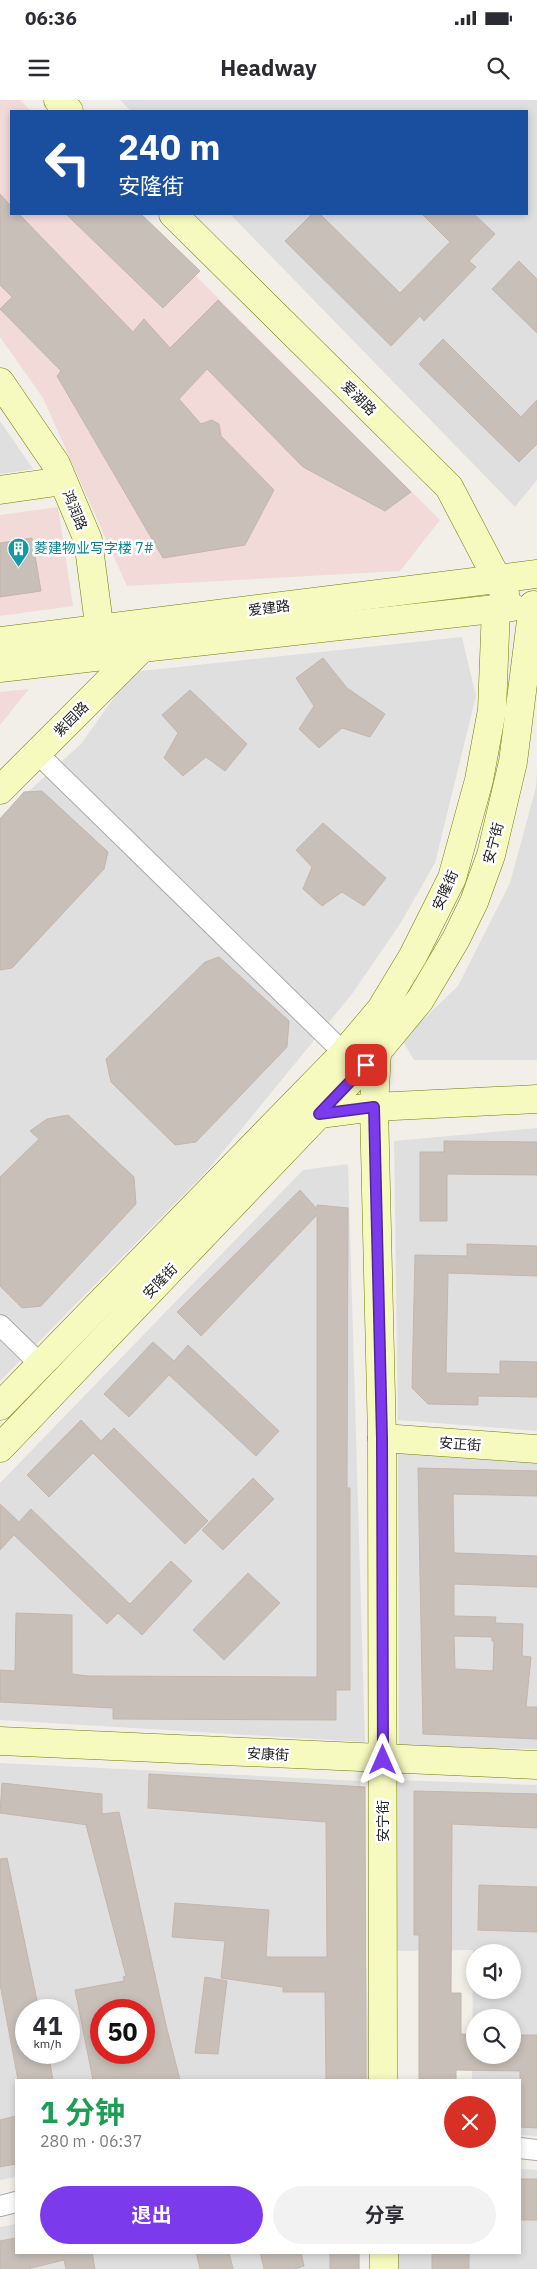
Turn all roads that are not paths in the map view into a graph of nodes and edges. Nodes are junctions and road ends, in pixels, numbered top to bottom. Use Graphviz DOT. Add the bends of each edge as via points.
graph roads {
  1 [pos="58,100"];
  2 [pos="69,110"];
  3 [pos="174,215"];
  4 [pos="0,382"];
  5 [pos="63,480"];
  6 [pos="0,490"];
  7 [pos="537,574"];
  8 [pos="497,580"];
  9 [pos="519,606"];
  10 [pos="100,628"];
  11 [pos="0,641"];
  12 [pos="142,648"];
  13 [pos="104,656"];
  14 [pos="0,668"];
  15 [pos="37,753"];
  16 [pos="1,787"];
  17 [pos="378,1052"];
  18 [pos="344,1053"];
  19 [pos="537,1099"];
  20 [pos="374,1107"];
  21 [pos="319,1114"];
  22 [pos="276,1120"];
  23 [pos="0,1325"];
  24 [pos="40,1364"];
  25 [pos="0,1406"];
  26 [pos="382,1438"];
  27 [pos="0,1448"];
  28 [pos="537,1449"];
  29 [pos="0,1741"];
  30 [pos="383,1760"];
  31 [pos="537,1765"];
  32 [pos="384,2079"];
  33 [pos="521,2148"];
  34 [pos="537,2150"];
  35 [pos="15,2202"];
  36 [pos="0,2206"];
  37 [pos="384,2254"];
  38 [pos="384,2269"];
  1 -- 2 [label="main road"];
  3 -- 8 [label="main road, 爱湖路" via="449,487"];
  4 -- 5 [label="main road, 鸿润路" via="56,464"];
  5 -- 6 [label="main road"];
  5 -- 10 [label="main road, 鸿润路" via="88,540"];
  7 -- 8 [label="main road, 爱建路"];
  8 -- 9 [label="main road, 爱湖路"];
  8 -- 10 [label="main road, 爱建路"];
  9 -- 12 [label="main road, 爱建路"];
  9 -- 17 [label="main road, 安宁街" via="513,762 491,855 456,939 420,1000"];
  9 -- 18 [label="main road, 安隆街" via="492,710 479,780 452,878 413,956 381,1009"];
  10 -- 11 [label="main road, 爱建路"];
  10 -- 13 [label="main road, 鸿润路"];
  12 -- 13 [label="main road, 爱建路"];
  12 -- 15 [label="main road, 紫园路"];
  13 -- 14 [label="main road, 爱建路"];
  15 -- 16 [label="main road, 紫园路"];
  15 -- 18 [label="street"];
  17 -- 20 [label="main road, 安宁街"];
  17 -- 21 [label="main road, 安宁街"];
  18 -- 22 [label="main road, 安隆街"];
  19 -- 20 [label="main road"];
  20 -- 21 [label="main road"];
  20 -- 26 [label="main road, 安宁街"];
  21 -- 22 [label="main road"];
  21 -- 27 [label="main road, 安隆街"];
  22 -- 24 [label="main road, 安隆街"];
  23 -- 24 [label="street"];
  24 -- 25 [label="main road, 安隆街"];
  26 -- 28 [label="main road, 安正街"];
  26 -- 30 [label="main road, 安宁街"];
  29 -- 30 [label="main road, 安康街"];
  30 -- 31 [label="main road, 安康街"];
  30 -- 32 [label="main road, 安宁街"];
  33 -- 34 [label="street"];
  35 -- 36 [label="street"];
  37 -- 38 [label="main road"];
}
